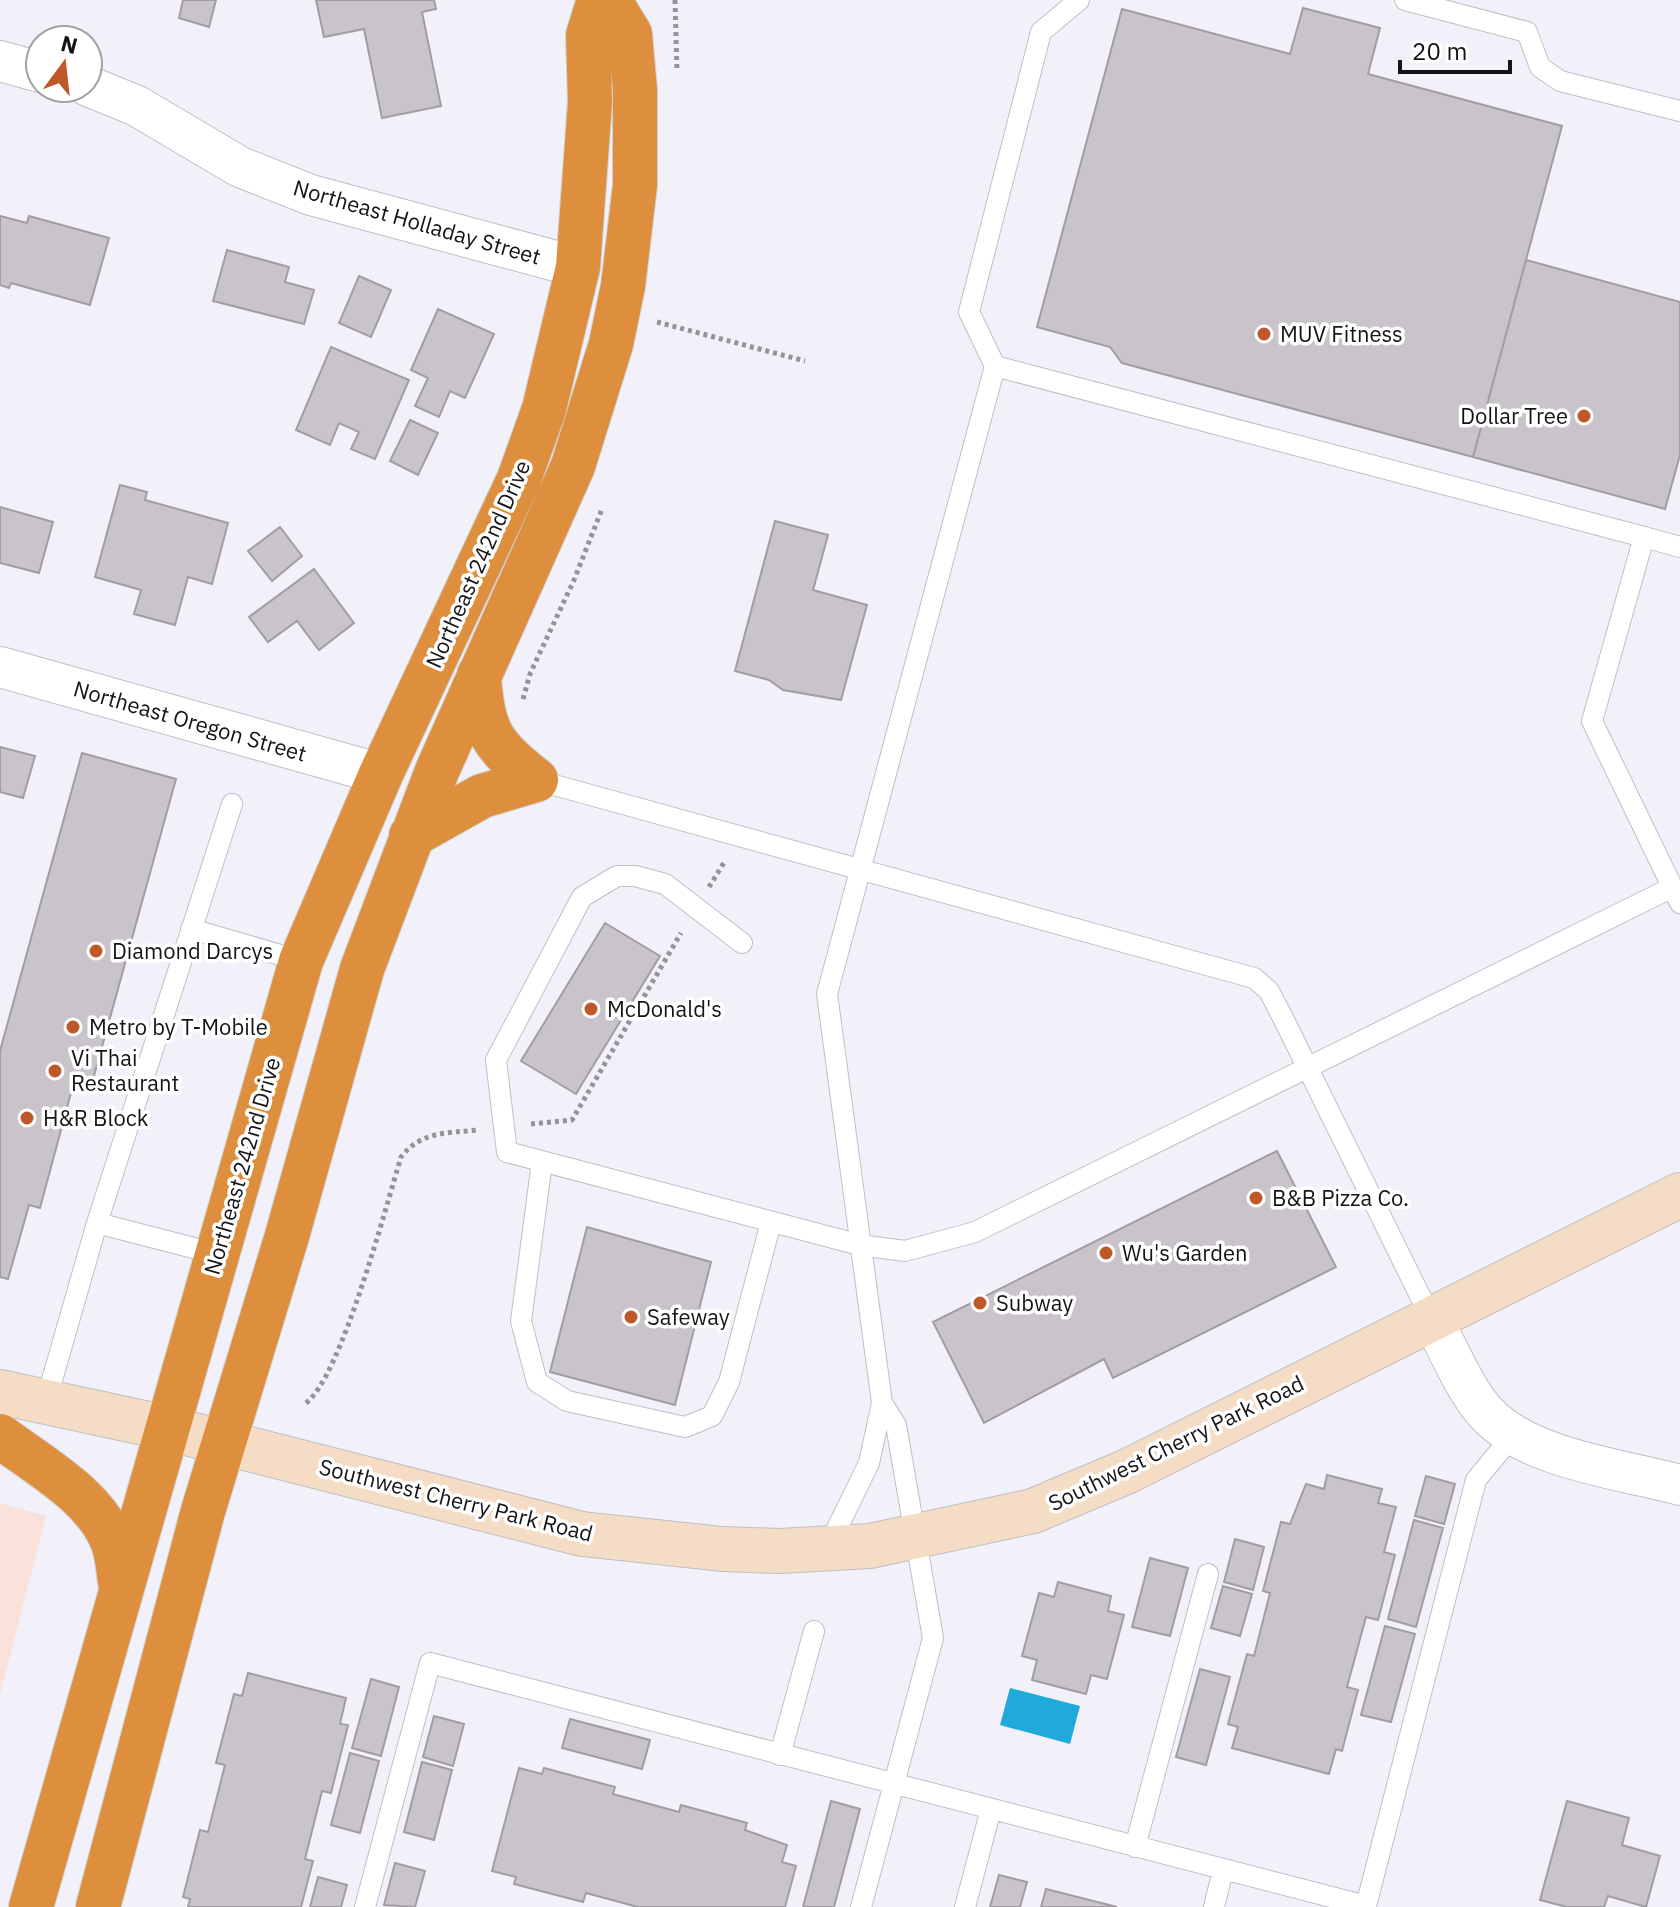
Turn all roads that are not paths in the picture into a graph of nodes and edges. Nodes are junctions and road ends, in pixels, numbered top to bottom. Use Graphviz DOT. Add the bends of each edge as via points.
graph roads {
  1 [pos="599,0"];
  2 [pos="609,0"];
  3 [pos="1079,0"];
  4 [pos="1405,0"];
  5 [pos="0,61"];
  6 [pos="24,68"];
  7 [pos="104,93"];
  8 [pos="1680,111"];
  9 [pos="578,267"];
  10 [pos="995,366"];
  11 [pos="1644,537"];
  12 [pos="1680,547"];
  13 [pos="0,667"];
  14 [pos="479,675"];
  15 [pos="381,774"];
  16 [pos="536,780"];
  17 [pos="232,804"];
  18 [pos="411,836"];
  19 [pos="860,872"];
  20 [pos="1677,895"];
  21 [pos="191,929"];
  22 [pos="742,943"];
  23 [pos="301,961"];
  24 [pos="1309,1070"];
  25 [pos="542,1162"];
  26 [pos="1680,1195"];
  27 [pos="771,1222"];
  28 [pos="97,1223"];
  29 [pos="860,1245"];
  30 [pos="217,1254"];
  31 [pos="1430,1316"];
  32 [pos="0,1392"];
  33 [pos="46,1401"];
  34 [pos="882,1403"];
  35 [pos="167,1428"];
  36 [pos="1513,1435"];
  37 [pos="0,1436"];
  38 [pos="223,1442"];
  39 [pos="1680,1485"];
  40 [pos="914,1538"];
  41 [pos="827,1549"];
  42 [pos="1208,1574"];
  43 [pos="121,1591"];
  44 [pos="814,1631"];
  45 [pos="780,1755"];
  46 [pos="894,1784"];
  47 [pos="991,1809"];
  48 [pos="1135,1847"];
  49 [pos="1223,1870"];
  50 [pos="31,1907"];
  51 [pos="98,1907"];
  52 [pos="365,1907"];
  53 [pos="861,1907"];
  54 [pos="965,1907"];
  55 [pos="1214,1907"];
  1 -- 9 [label="highway, Northeast 242nd Drive" via="588,35 590,102"];
  2 -- 14 [label="highway" via="630,34 635,90 635,185 620,298 593,410 573,466"];
  3 -- 10 [label="lane" via="1041,32 969,312"];
  4 -- 8 [label="lane" via="1527,32 1540,67 1560,81"];
  5 -- 6 [label="street"];
  7 -- 9 [label="street, Northeast Holladay Street" via="137,106 240,167 311,195"];
  9 -- 15 [label="highway, Northeast 242nd Drive" via="551,382 519,479"];
  10 -- 11 [label="lane"];
  10 -- 19 [label="lane"];
  11 -- 12 [label="lane"];
  11 -- 20 [label="lane" via="1592,721"];
  13 -- 15 [label="street, Northeast Oregon Street"];
  14 -- 16 [label="highway" via="481,714 499,748"];
  14 -- 18 [label="highway"];
  15 -- 23 [label="highway, Northeast 242nd Drive"];
  16 -- 18 [label="highway" via="482,796"];
  16 -- 19 [label="lane"];
  17 -- 21 [label="lane"];
  18 -- 38 [label="highway" via="362,969"];
  19 -- 24 [label="lane" via="1254,978 1269,991"];
  19 -- 29 [label="lane" via="827,994"];
  20 -- 24 [label="lane"];
  21 -- 23 [label="lane"];
  21 -- 28 [label="lane"];
  22 -- 25 [label="lane" via="665,884 617,876 582,897 496,1060 507,1152"];
  23 -- 30 [label="highway, Northeast 242nd Drive"];
  24 -- 29 [label="lane" via="975,1232 905,1251"];
  24 -- 31 [label="lane"];
  25 -- 27 [label="lane"];
  25 -- 27 [label="lane" via="521,1321 537,1382 567,1401 685,1427 712,1416 729,1382"];
  26 -- 31 [label="main road, Southwest Cherry Park Road"];
  27 -- 29 [label="lane"];
  28 -- 30 [label="lane"];
  28 -- 33 [label="lane"];
  29 -- 34 [label="lane"];
  30 -- 35 [label="highway, Northeast 242nd Drive"];
  31 -- 36 [label="street" via="1483,1410"];
  31 -- 40 [label="main road, Southwest Cherry Park Road" via="1128,1471 1033,1511"];
  32 -- 33 [label="main road, Southwest Cherry Park Road"];
  33 -- 35 [label="main road, Southwest Cherry Park Road"];
  34 -- 40 [label="lane" via="896,1425"];
  34 -- 41 [label="lane" via="869,1463"];
  35 -- 38 [label="main road, Southwest Cherry Park Road"];
  35 -- 43 [label="highway, Northeast 242nd Drive"];
  36 -- 39 [label="street" via="1534,1446"];
  36 -- 49 [label="lane" via="1476,1480 1366,1906"];
  37 -- 43 [label="highway" via="97,1516 113,1543"];
  38 -- 41 [label="main road, Southwest Cherry Park Road" via="582,1534 722,1549"];
  38 -- 51 [label="highway"];
  40 -- 41 [label="main road, Southwest Cherry Park Road"];
  40 -- 46 [label="lane" via="933,1638"];
  42 -- 48 [label="lane"];
  43 -- 50 [label="highway, Northeast 242nd Drive"];
  44 -- 45 [label="lane"];
  45 -- 46 [label="lane"];
  45 -- 52 [label="lane" via="430,1663"];
  46 -- 47 [label="lane"];
  46 -- 53 [label="lane"];
  47 -- 48 [label="lane"];
  47 -- 54 [label="lane"];
  48 -- 49 [label="lane"];
  49 -- 55 [label="lane"];
}
